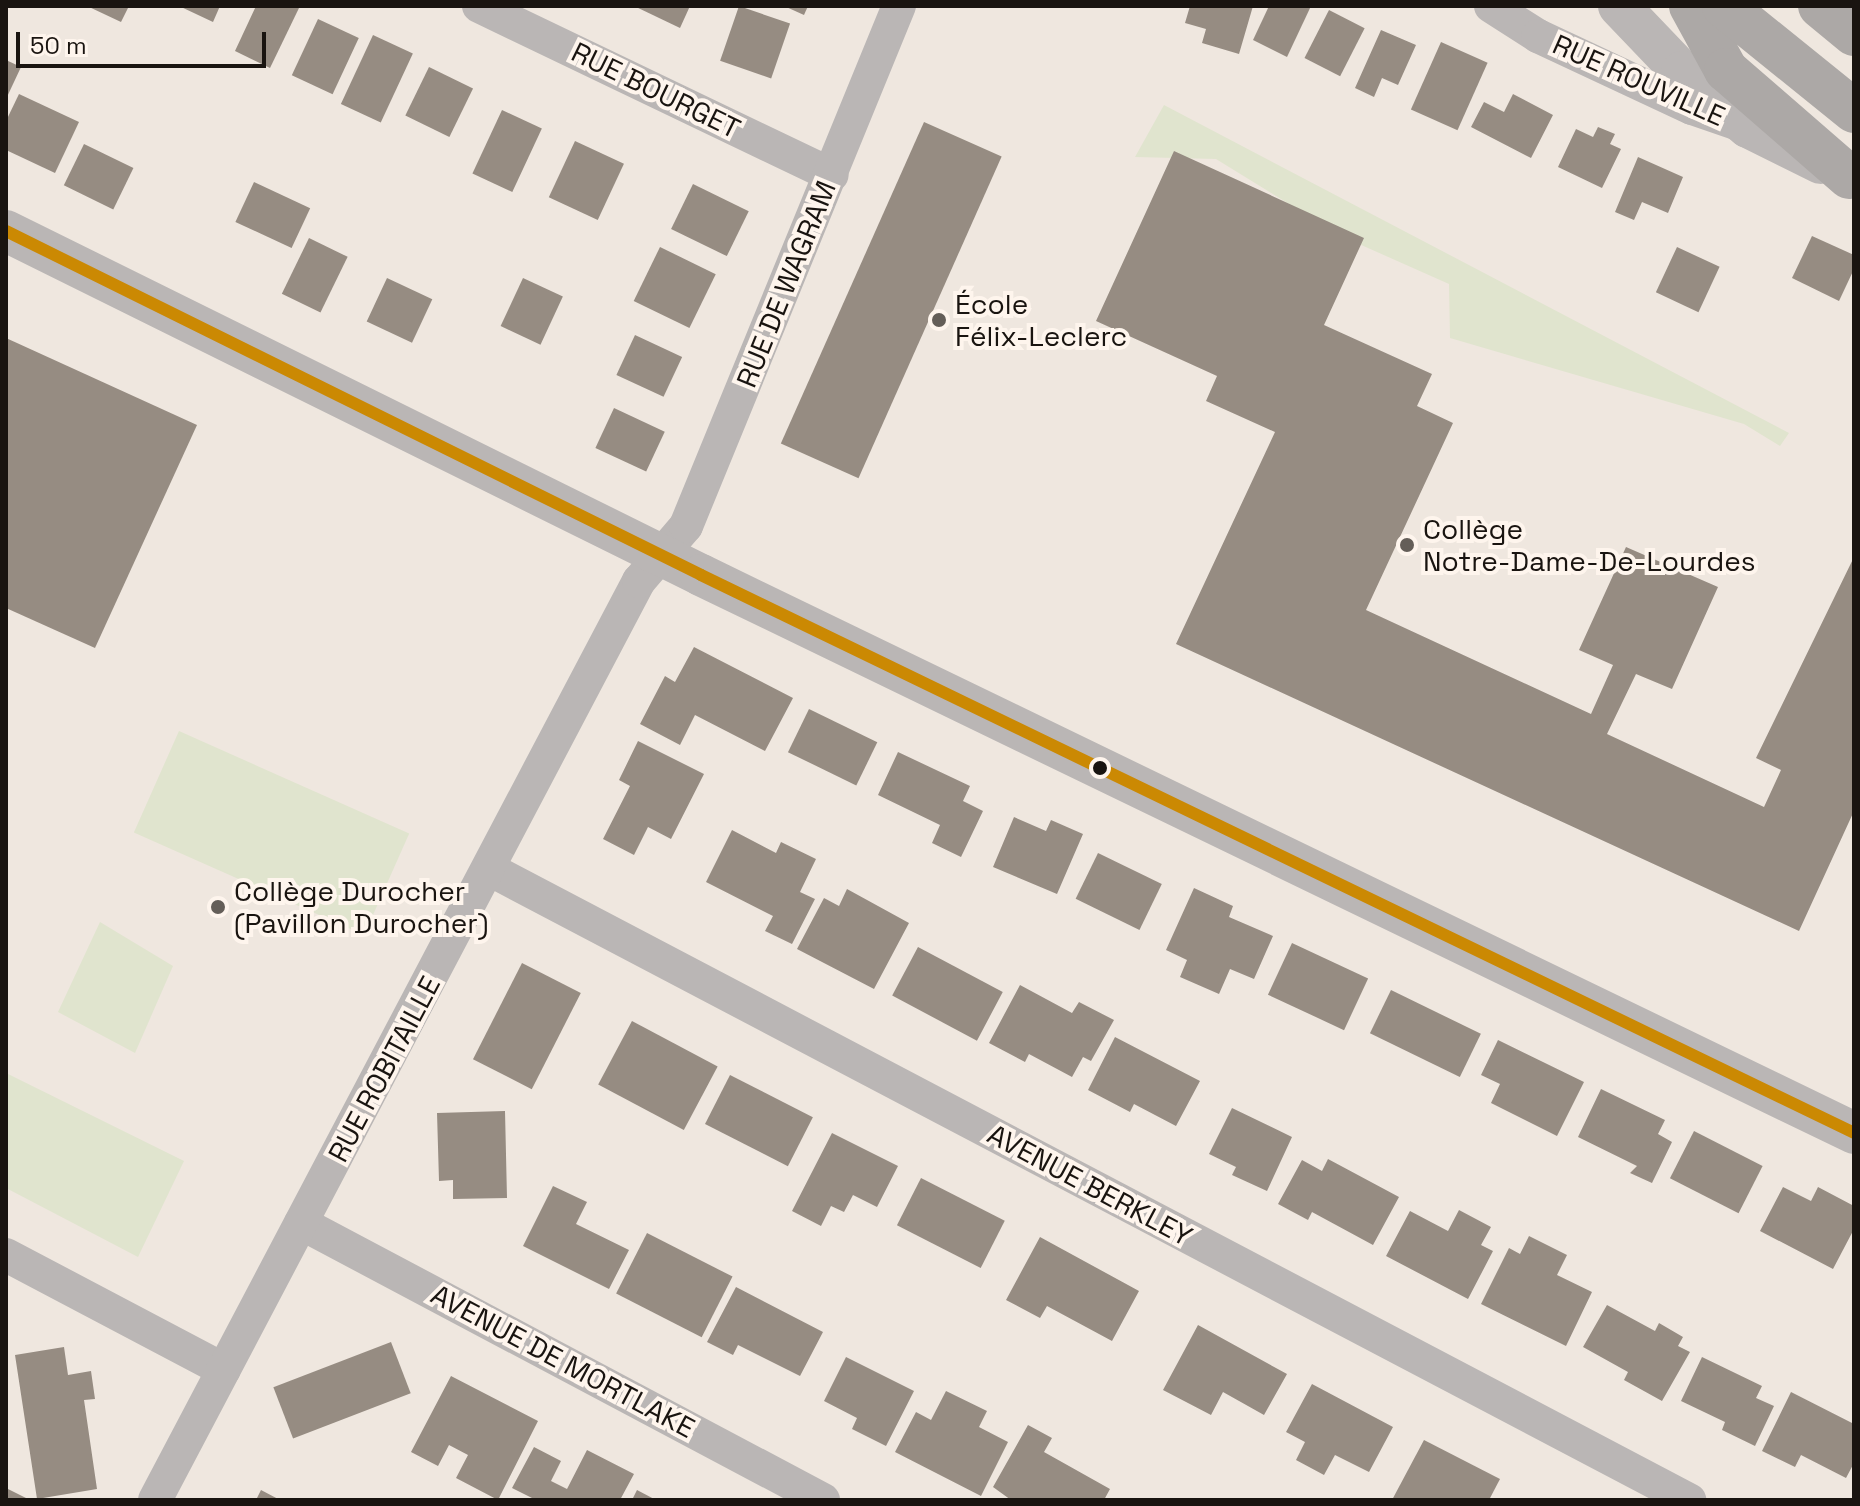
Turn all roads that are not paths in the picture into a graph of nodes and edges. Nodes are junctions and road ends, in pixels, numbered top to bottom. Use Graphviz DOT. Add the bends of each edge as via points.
graph roads {
  1 [pos="479,6"];
  2 [pos="899,6"];
  3 [pos="1491,6"];
  4 [pos="1619,6"];
  5 [pos="1691,6"];
  6 [pos="1724,6"];
  7 [pos="1820,6"];
  8 [pos="1854,34"];
  9 [pos="1854,111"];
  10 [pos="1748,127"];
  11 [pos="832,175"];
  12 [pos="1851,179"];
  13 [pos="6,231"];
  14 [pos="661,555"];
  15 [pos="491,870"];
  16 [pos="1854,1133"];
  17 [pos="301,1223"];
  18 [pos="6,1255"];
  19 [pos="224,1370"];
  20 [pos="155,1500"];
  21 [pos="823,1500"];
  22 [pos="1689,1500"];
  1 -- 11 [label="street, RUE BOURGET"];
  2 -- 11 [label="street, RUE DE WAGRAM"];
  3 -- 10 [label="street, RUE ROUVILLE" via="1538,36"];
  4 -- 10 [label="street" via="1682,72"];
  5 -- 12 [label="highway" via="1726,70"];
  6 -- 9 [label="highway"];
  7 -- 8 [label="highway"];
  10 -- 12 [label="street"];
  11 -- 14 [label="street, RUE DE WAGRAM" via="686,526"];
  13 -- 14 [label="street"];
  14 -- 15 [label="street, RUE ROBITAILLE" via="639,581"];
  14 -- 16 [label="street"];
  15 -- 17 [label="street, RUE ROBITAILLE"];
  15 -- 22 [label="street, AVENUE BERKLEY"];
  17 -- 19 [label="street, RUE ROBITAILLE"];
  17 -- 21 [label="street, AVENUE DE MORTLAKE"];
  18 -- 19 [label="street"];
  19 -- 20 [label="street, RUE ROBITAILLE"];
}
